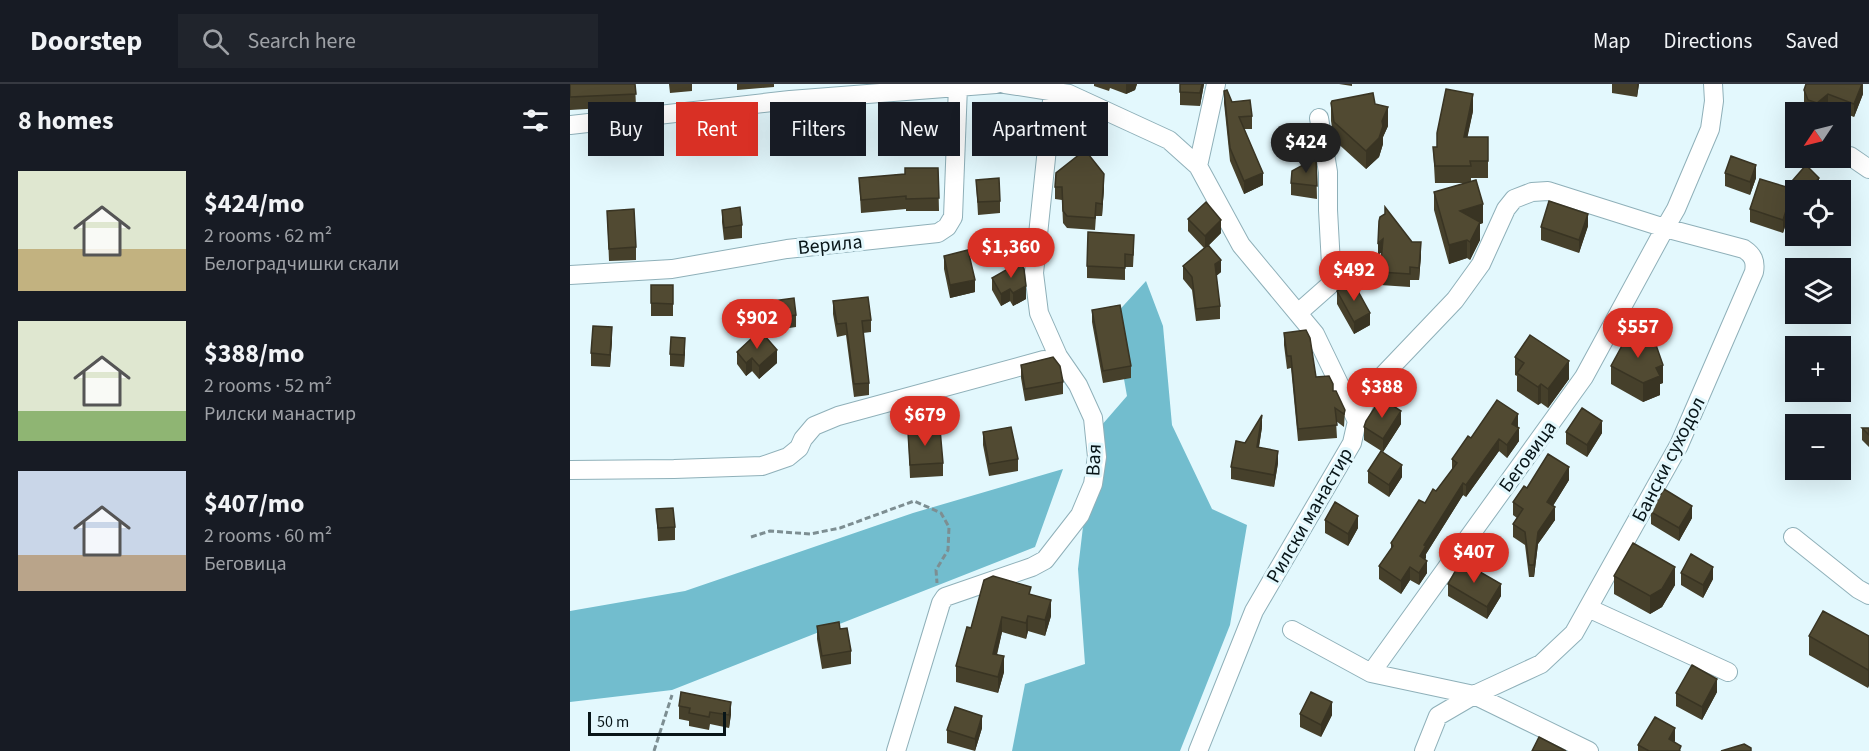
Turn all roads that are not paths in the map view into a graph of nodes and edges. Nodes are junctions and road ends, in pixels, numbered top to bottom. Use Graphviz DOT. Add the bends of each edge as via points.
graph roads {
  1 [pos="996,84"];
  2 [pos="1005,84"];
  3 [pos="1216,84"];
  4 [pos="1713,84"];
  5 [pos="958,86"];
  6 [pos="1064,90"];
  7 [pos="789,92"];
  8 [pos="1319,118"];
  9 [pos="570,125"];
  10 [pos="1851,157"];
  11 [pos="1198,166"];
  12 [pos="1869,169"];
  13 [pos="1665,228"];
  14 [pos="570,275"];
  15 [pos="1298,313"];
  16 [pos="1058,356"];
  17 [pos="1357,422"];
  18 [pos="570,470"];
  19 [pos="1793,537"];
  20 [pos="1869,595"];
  21 [pos="1588,608"];
  22 [pos="1292,630"];
  23 [pos="1728,672"];
  24 [pos="1371,673"];
  25 [pos="1474,695"];
  26 [pos="896,751"];
  27 [pos="1198,751"];
  28 [pos="1424,751"];
  29 [pos="1589,751"];
  1 -- 5 [label="street"];
  2 -- 6 [label="street"];
  3 -- 11 [label="street"];
  4 -- 13 [label="street" via="1710,129"];
  5 -- 7 [label="street"];
  5 -- 14 [label="street, Верила" via="953,217 938,233 787,249 672,269"];
  6 -- 11 [label="street" via="1169,140"];
  6 -- 16 [label="street, Вая" via="1034,273 1039,313"];
  7 -- 9 [label="street"];
  8 -- 15 [label="street" via="1328,172 1332,283"];
  10 -- 12 [label="street"];
  11 -- 15 [label="street" via="1241,245"];
  13 -- 17 [label="street, Рилски манастир" via="1548,191 1514,199 1481,264 1455,300 1372,387"];
  13 -- 21 [label="street, Бански суходол" via="1744,249 1756,263 1679,445"];
  13 -- 24 [label="street, Беговица" via="1584,377"];
  15 -- 17 [label="street" via="1315,334"];
  16 -- 18 [label="street" via="837,416 814,426 788,457 762,466"];
  16 -- 26 [label="street, Вая" via="1078,385 1092,418 1097,457 1093,484 1080,515 1045,560 945,597"];
  17 -- 27 [label="street, Рилски манастир" via="1352,443 1254,611"];
  19 -- 20 [label="street"];
  21 -- 23 [label="street"];
  21 -- 25 [label="street, Бански суходол" via="1574,633 1541,664"];
  22 -- 24 [label="street"];
  24 -- 25 [label="street"];
  25 -- 28 [label="street, Бански суходол" via="1438,716"];
  25 -- 29 [label="street"];
}
